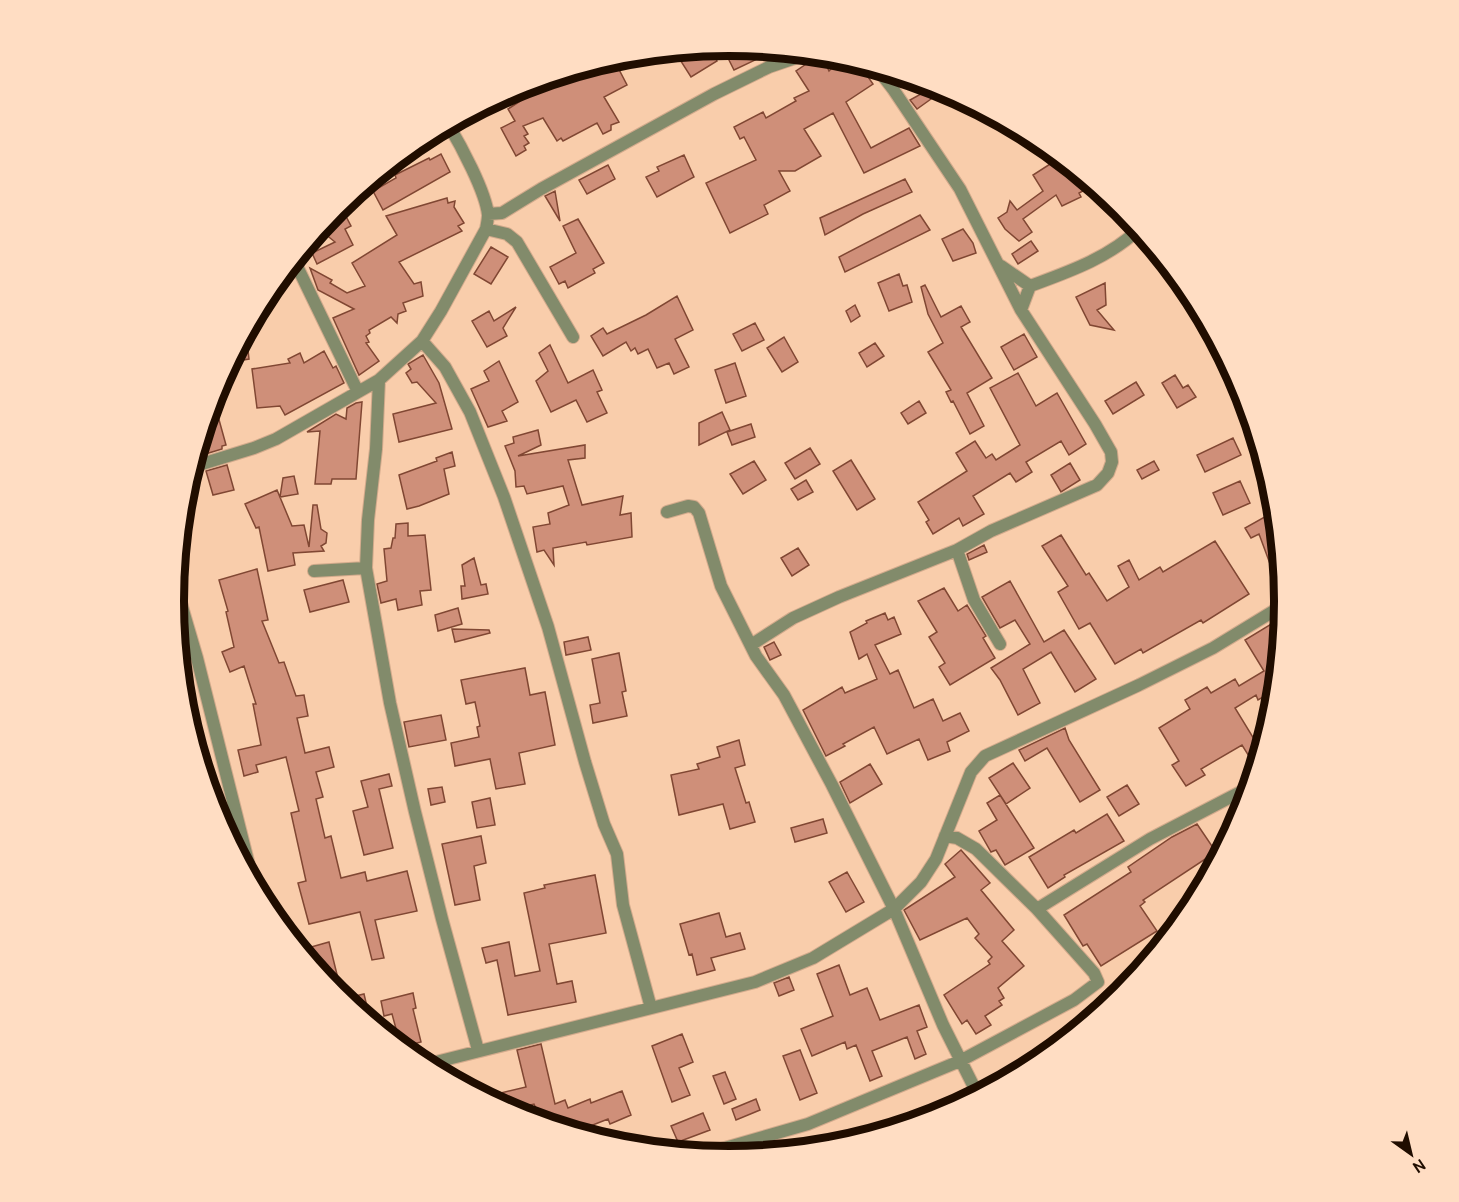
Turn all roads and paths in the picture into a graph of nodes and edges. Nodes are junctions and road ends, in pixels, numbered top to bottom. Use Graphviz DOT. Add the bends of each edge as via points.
graph roads {
  1 [pos="793,59"];
  2 [pos="884,78"];
  3 [pos="452,132"];
  4 [pos="488,214"];
  5 [pos="486,229"];
  6 [pos="1133,233"];
  7 [pos="999,264"];
  8 [pos="298,268"];
  9 [pos="1030,286"];
  10 [pos="1021,310"];
  11 [pos="573,337"];
  12 [pos="422,341"];
  13 [pos="379,380"];
  14 [pos="358,392"];
  15 [pos="202,464"];
  16 [pos="667,512"];
  17 [pos="957,550"];
  18 [pos="366,568"];
  19 [pos="314,571"];
  20 [pos="1275,610"];
  21 [pos="184,615"];
  22 [pos="1000,644"];
  23 [pos="751,645"];
  24 [pos="1240,792"];
  25 [pos="945,836"];
  26 [pos="246,853"];
  27 [pos="894,909"];
  28 [pos="1037,909"];
  29 [pos="651,1008"];
  30 [pos="478,1050"];
  31 [pos="437,1061"];
  32 [pos="960,1061"];
  33 [pos="974,1088"];
  34 [pos="735,1146"];
  1 -- 4 [label="street" via="714,94 507,210"];
  2 -- 7 [label="street" via="960,189"];
  3 -- 4 [label="street" via="470,164"];
  4 -- 5 [label="street"];
  5 -- 11 [label="street" via="507,234 517,242"];
  5 -- 12 [label="street"];
  6 -- 9 [label="street" via="1103,255"];
  7 -- 9 [label="street"];
  7 -- 10 [label="street"];
  8 -- 14 [label="street"];
  9 -- 10 [label="street"];
  10 -- 17 [label="street" via="1101,433 1111,452 1111,467 1097,485"];
  12 -- 13 [label="street"];
  12 -- 29 [label="street" via="445,367 470,412 548,627 604,824 617,854 623,905"];
  13 -- 14 [label="street"];
  13 -- 18 [label="street"];
  14 -- 15 [label="street" via="276,439"];
  16 -- 23 [label="street" via="688,506 699,513 715,572"];
  17 -- 22 [label="street" via="974,600"];
  17 -- 23 [label="street" via="820,605"];
  18 -- 19 [label="street"];
  18 -- 30 [label="street" via="395,724"];
  20 -- 25 [label="street" via="1213,648 985,756 972,772"];
  21 -- 26 [label="street"];
  23 -- 27 [label="street" via="784,696"];
  24 -- 28 [label="street" via="1150,839"];
  25 -- 27 [label="street" via="921,882"];
  25 -- 28 [label="street" via="976,849"];
  27 -- 29 [label="street" via="813,958 755,982"];
  27 -- 32 [label="street"];
  28 -- 32 [label="street" via="1098,982"];
  29 -- 30 [label="street"];
  30 -- 31 [label="street"];
  32 -- 33 [label="street"];
  32 -- 34 [label="street" via="808,1124"];
}
